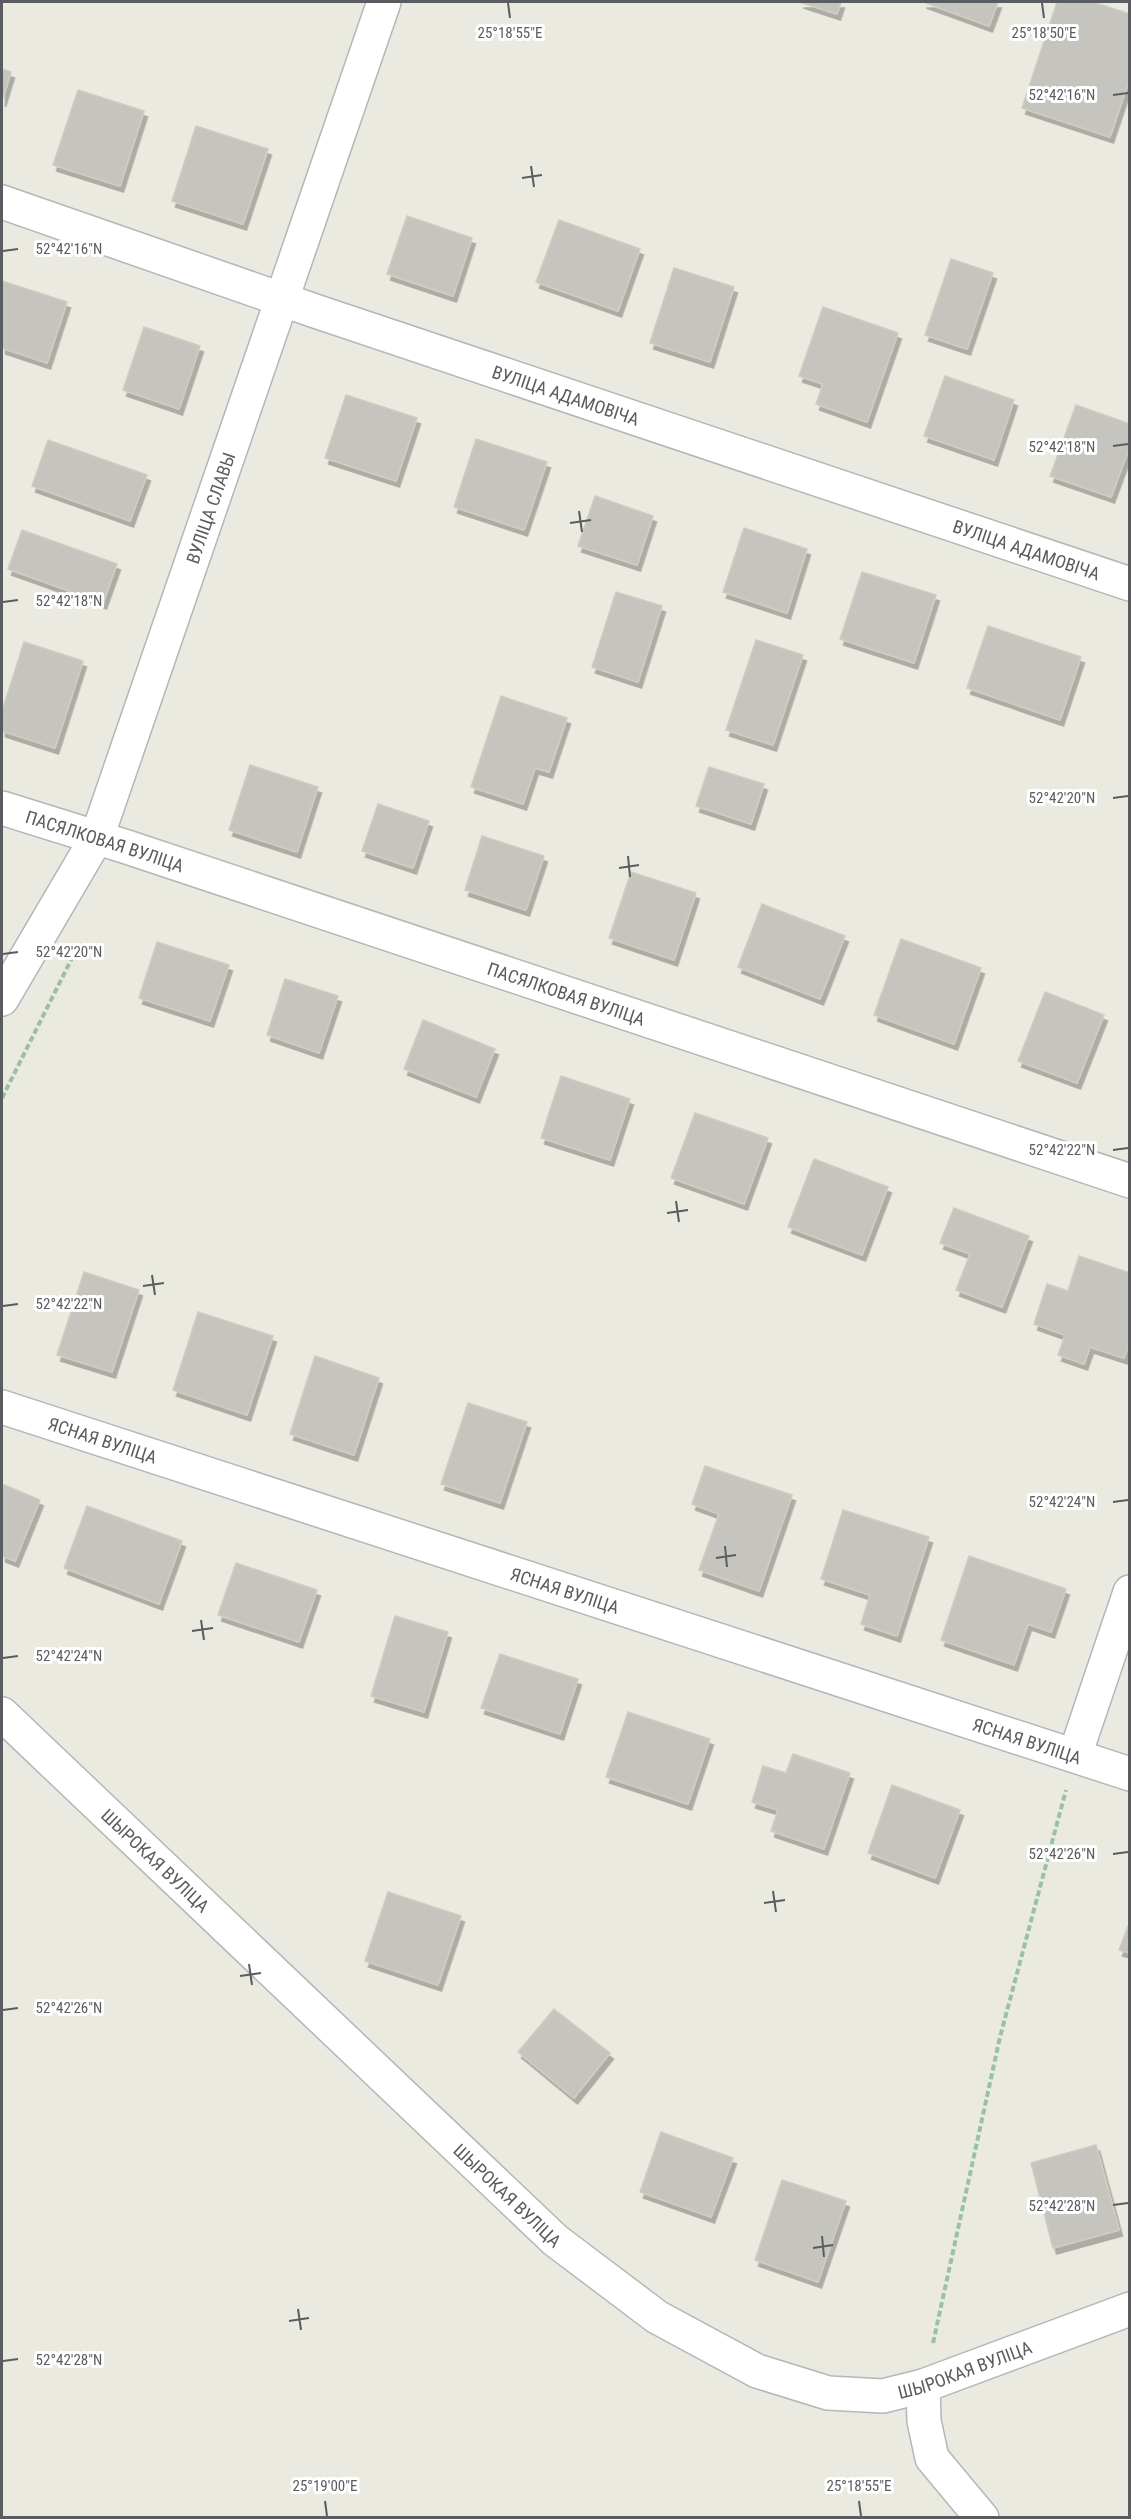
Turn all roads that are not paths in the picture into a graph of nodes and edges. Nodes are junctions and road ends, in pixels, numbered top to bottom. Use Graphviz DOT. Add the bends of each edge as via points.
graph roads {
  1 [pos="384,2"];
  2 [pos="2,202"];
  3 [pos="282,298"];
  4 [pos="1130,584"];
  5 [pos="2,808"];
  6 [pos="97,837"];
  7 [pos="2,999"];
  8 [pos="1130,1181"];
  9 [pos="2,1407"];
  10 [pos="1130,1592"];
  11 [pos="2,1714"];
  12 [pos="1075,1755"];
  13 [pos="1130,1774"];
  14 [pos="1130,2309"];
  15 [pos="923,2386"];
  16 [pos="982,2517"];
  1 -- 3 [label="street, ВУЛІЦА СЛАВЫ"];
  2 -- 3 [label="street, ВУЛІЦА АДАМОВІЧА"];
  3 -- 4 [label="street, ВУЛІЦА АДАМОВІЧА"];
  3 -- 6 [label="street, ВУЛІЦА СЛАВЫ"];
  5 -- 6 [label="street, ПАСЯЛКОВАЯ ВУЛІЦА"];
  6 -- 7 [label="street, ВУЛІЦА СЛАВЫ"];
  6 -- 8 [label="street, ПАСЯЛКОВАЯ ВУЛІЦА"];
  9 -- 12 [label="street, ЯСНАЯ ВУЛІЦА"];
  10 -- 12 [label="street"];
  11 -- 15 [label="street, ШЫРОКАЯ ВУЛІЦА" via="555,2240 657,2317 757,2372 828,2393 883,2396"];
  12 -- 13 [label="street, ЯСНАЯ ВУЛІЦА"];
  14 -- 15 [label="street, ШЫРОКАЯ ВУЛІЦА"];
  15 -- 16 [label="street" via="924,2421 932,2458"];
}
